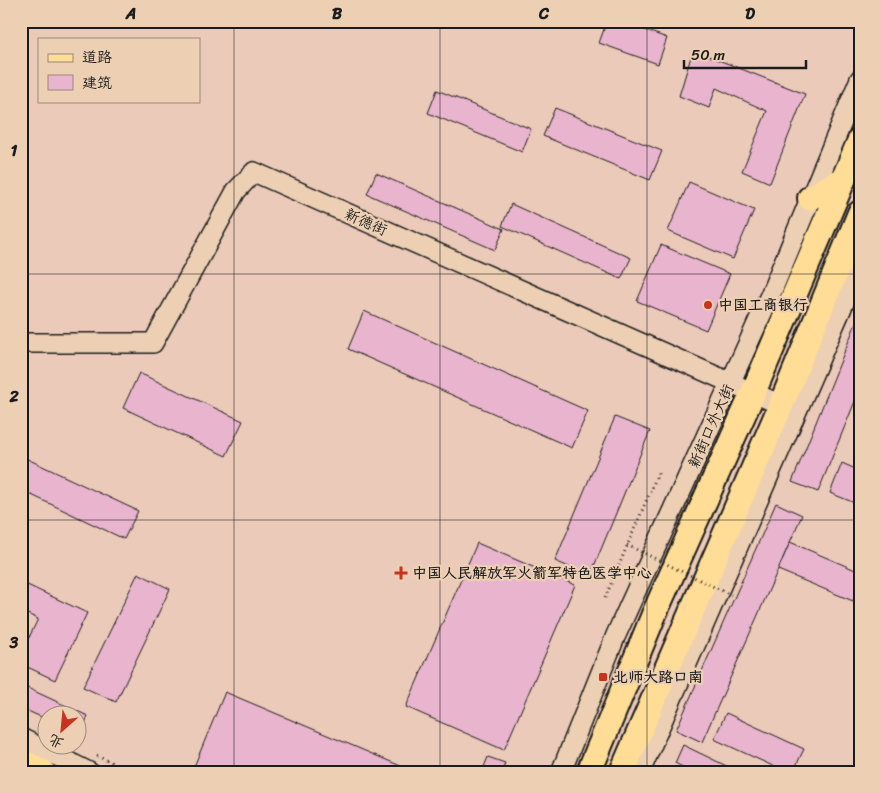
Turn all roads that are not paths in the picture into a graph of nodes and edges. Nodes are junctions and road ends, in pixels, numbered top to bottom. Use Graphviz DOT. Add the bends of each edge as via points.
graph roads {
  1 [pos="860,79"];
  2 [pos="860,140"];
  3 [pos="844,178"];
  4 [pos="810,198"];
  5 [pos="859,220"];
  6 [pos="860,266"];
  7 [pos="21,342"];
  8 [pos="730,383"];
  9 [pos="753,393"];
  10 [pos="781,404"];
  11 [pos="21,738"];
  12 [pos="21,761"];
  13 [pos="43,772"];
  14 [pos="88,772"];
  15 [pos="561,772"];
  16 [pos="589,772"];
  17 [pos="622,772"];
  18 [pos="640,772"];
  1 -- 4 [label="street, 新街口外大街"];
  2 -- 3 [label="main road, 新街口外大街"];
  3 -- 4 [label="main road"];
  3 -- 9 [label="main road, 新街口外大街"];
  4 -- 8 [label="street, 新街口外大街"];
  5 -- 10 [label="main road"];
  6 -- 18 [label="street"];
  7 -- 8 [label="street, 新德街" via="153,343 236,191 254,172"];
  8 -- 9 [label="street, 新德街"];
  8 -- 15 [label="street, 新街口外大街" via="616,634"];
  9 -- 10 [label="street, 新德街"];
  9 -- 16 [label="main road, 新街口外大街" via="655,612"];
  10 -- 17 [label="main road"];
  11 -- 14 [label="street"];
  12 -- 13 [label="main road"];
}
